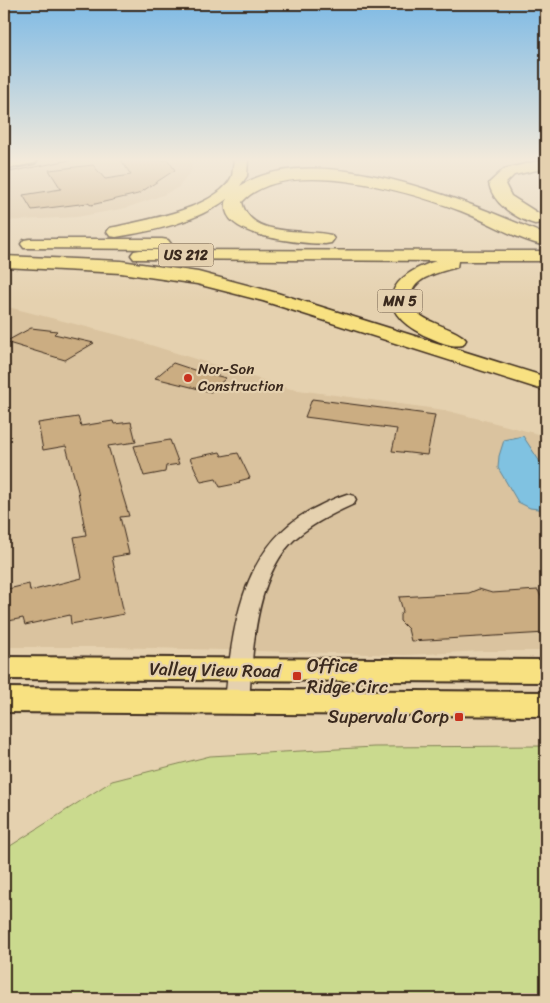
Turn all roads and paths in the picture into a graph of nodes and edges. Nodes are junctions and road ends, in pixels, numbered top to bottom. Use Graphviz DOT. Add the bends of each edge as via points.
graph roads {
  1 [pos="202,207"];
  2 [pos="234,207"];
  3 [pos="463,207"];
  4 [pos="465,207"];
  5 [pos="503,207"];
  6 [pos="518,207"];
  7 [pos="471,209"];
  8 [pos="540,221"];
  9 [pos="504,242"];
  10 [pos="7,247"];
  11 [pos="546,249"];
  12 [pos="4,261"];
  13 [pos="541,362"];
  14 [pos="546,384"];
  15 [pos="347,500"];
  16 [pos="4,668"];
  17 [pos="240,670"];
  18 [pos="546,671"];
  19 [pos="4,700"];
  20 [pos="238,703"];
  21 [pos="546,704"];
  1 -- 10 [label="highway" via="184,215 121,232"];
  2 -- 9 [label="highway" via="238,217 276,234 320,239"];
  3 -- 7 [label="highway"];
  4 -- 7 [label="highway"];
  5 -- 8 [label="highway"];
  6 -- 8 [label="highway"];
  7 -- 11 [label="highway" via="512,226"];
  9 -- 10 [label="highway, US 212"];
  9 -- 11 [label="highway, US 212"];
  10 -- 11 [label="highway, US 212"];
  11 -- 13 [label="highway, MN 5" via="428,269 412,276 399,295 402,308 426,328 478,348"];
  12 -- 14 [label="highway" via="121,267 198,278 279,300"];
  15 -- 17 [label="street" via="298,526 268,558 253,592"];
  16 -- 17 [label="main road, Valley View Road"];
  17 -- 18 [label="main road, Valley View Road"];
  17 -- 20 [label="street"];
  19 -- 20 [label="main road, Valley View Road"];
  20 -- 21 [label="main road, Valley View Road"];
}
